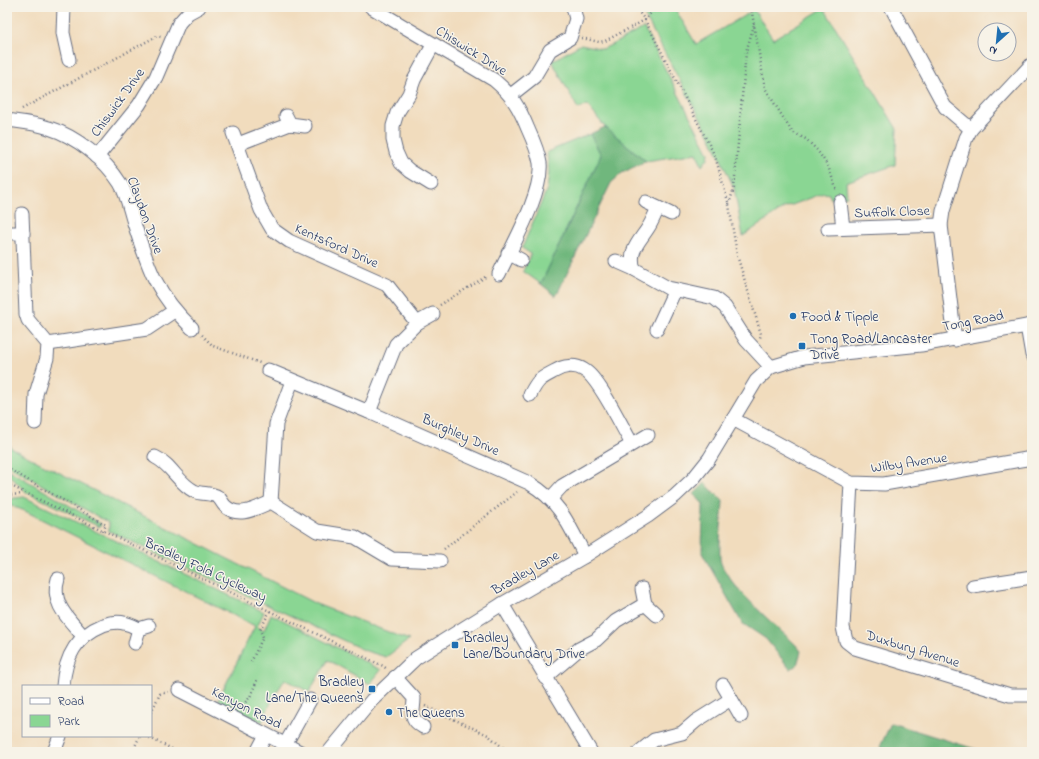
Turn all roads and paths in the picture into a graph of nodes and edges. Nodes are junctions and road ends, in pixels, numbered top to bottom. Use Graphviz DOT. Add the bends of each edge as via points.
graph roads {
  1 [pos="64,7"];
  2 [pos="371,7"];
  3 [pos="573,7"];
  4 [pos="635,7"];
  5 [pos="656,7"];
  6 [pos="752,7"];
  7 [pos="891,7"];
  8 [pos="191,9"];
  9 [pos="644,20"];
  10 [pos="755,23"];
  11 [pos="570,38"];
  12 [pos="173,40"];
  13 [pos="433,44"];
  14 [pos="69,60"];
  15 [pos="1032,64"];
  16 [pos="766,89"];
  17 [pos="510,95"];
  18 [pos="764,95"];
  19 [pos="11,120"];
  20 [pos="305,126"];
  21 [pos="971,129"];
  22 [pos="97,157"];
  23 [pos="431,184"];
  24 [pos="840,202"];
  25 [pos="729,205"];
  26 [pos="22,214"];
  27 [pos="671,214"];
  28 [pos="941,225"];
  29 [pos="843,228"];
  30 [pos="828,229"];
  31 [pos="9,233"];
  32 [pos="23,233"];
  33 [pos="508,253"];
  34 [pos="521,260"];
  35 [pos="616,261"];
  36 [pos="634,268"];
  37 [pos="499,274"];
  38 [pos="674,290"];
  39 [pos="174,311"];
  40 [pos="433,314"];
  41 [pos="417,323"];
  42 [pos="1029,325"];
  43 [pos="192,328"];
  44 [pos="657,329"];
  45 [pos="955,340"];
  46 [pos="48,344"];
  47 [pos="755,349"];
  48 [pos="1032,355"];
  49 [pos="771,367"];
  50 [pos="268,370"];
  51 [pos="292,381"];
  52 [pos="530,395"];
  53 [pos="369,412"];
  54 [pos="733,419"];
  55 [pos="35,424"];
  56 [pos="648,435"];
  57 [pos="632,444"];
  58 [pos="155,457"];
  59 [pos="1032,458"];
  60 [pos="7,468"];
  61 [pos="529,483"];
  62 [pos="7,484"];
  63 [pos="851,484"];
  64 [pos="24,494"];
  65 [pos="7,495"];
  66 [pos="551,498"];
  67 [pos="271,502"];
  68 [pos="103,531"];
  69 [pos="585,556"];
  70 [pos="436,561"];
  71 [pos="1032,577"];
  72 [pos="58,580"];
  73 [pos="973,586"];
  74 [pos="642,589"];
  75 [pos="502,604"];
  76 [pos="645,604"];
  77 [pos="270,611"];
  78 [pos="657,615"];
  79 [pos="83,636"];
  80 [pos="134,643"];
  81 [pos="251,662"];
  82 [pos="395,677"];
  83 [pos="258,678"];
  84 [pos="545,678"];
  85 [pos="63,685"];
  86 [pos="723,685"];
  87 [pos="179,690"];
  88 [pos="1032,695"];
  89 [pos="414,698"];
  90 [pos="731,699"];
  91 [pos="310,700"];
  92 [pos="152,710"];
  93 [pos="741,716"];
  94 [pos="233,718"];
  95 [pos="423,727"];
  96 [pos="266,735"];
  97 [pos="60,737"];
  98 [pos="140,737"];
  99 [pos="148,737"];
  100 [pos="285,744"];
  101 [pos="54,752"];
  102 [pos="132,752"];
  103 [pos="178,752"];
  104 [pos="257,752"];
  105 [pos="300,752"];
  106 [pos="330,752"];
  107 [pos="508,752"];
  108 [pos="591,752"];
  109 [pos="639,752"];
  1 -- 14 [label="street" via="60,41"];
  2 -- 13 [label="street, Chiswick Drive"];
  3 -- 11 [label="street" via="576,20"];
  4 -- 9 [label="path"];
  5 -- 9 [label="path"];
  6 -- 10 [label="path"];
  7 -- 21 [label="street" via="945,107"];
  8 -- 12 [label="street, Chiswick Drive" via="179,23"];
  9 -- 11 [label="path" via="605,41"];
  9 -- 25 [label="path" via="708,140"];
  10 -- 16 [label="path"];
  10 -- 25 [label="path" via="746,52 734,188"];
  11 -- 17 [label="street" via="550,50 534,77"];
  12 -- 19 [label="path" via="157,36 22,109"];
  12 -- 22 [label="street, Chiswick Drive" via="156,77 138,105"];
  13 -- 17 [label="street, Chiswick Drive" via="494,80"];
  13 -- 23 [label="street" via="393,126 393,140 401,163 419,171"];
  15 -- 21 [label="street"];
  16 -- 18 [label="path"];
  16 -- 24 [label="path" via="792,132 806,139 828,166"];
  17 -- 33 [label="street, Chiswick Drive" via="522,113 540,164 536,192"];
  19 -- 22 [label="street, Claydon Drive" via="62,133"];
  20 -- 41 [label="street, Kentsford Drive" via="288,120 236,138 261,210 272,229 288,241 384,283"];
  21 -- 28 [label="street" via="962,147"];
  22 -- 39 [label="street, Claydon Drive" via="121,184 154,280"];
  24 -- 29 [label="street, Suffolk Close"];
  25 -- 47 [label="path" via="737,255 761,334"];
  26 -- 32 [label="street"];
  27 -- 36 [label="street" via="652,205 649,227 632,250"];
  28 -- 29 [label="street, Suffolk Close"];
  28 -- 45 [label="street"];
  29 -- 30 [label="street, Suffolk Close"];
  31 -- 32 [label="street"];
  32 -- 46 [label="street" via="26,314"];
  33 -- 34 [label="street"];
  33 -- 37 [label="street, Chiswick Drive"];
  35 -- 36 [label="street"];
  36 -- 38 [label="street"];
  37 -- 40 [label="path" via="490,274 434,309"];
  38 -- 44 [label="street"];
  38 -- 47 [label="street" via="714,298 725,307 746,340"];
  39 -- 43 [label="street, Claydon Drive"];
  39 -- 46 [label="street" via="147,329"];
  40 -- 41 [label="street"];
  41 -- 53 [label="street" via="396,344"];
  42 -- 45 [label="street, Tong Road"];
  42 -- 48 [label="street"];
  43 -- 50 [label="path" via="213,346 264,365"];
  45 -- 49 [label="street, Tong Road" via="804,357"];
  46 -- 55 [label="street" via="47,358 31,397"];
  47 -- 49 [label="street"];
  49 -- 54 [label="street, Tong Road" via="756,381"];
  50 -- 51 [label="street, Burghley Drive"];
  51 -- 53 [label="street, Burghley Drive"];
  51 -- 67 [label="street" via="276,424"];
  52 -- 57 [label="street" via="537,381 558,369 571,366 584,370 596,381"];
  53 -- 61 [label="street, Burghley Drive"];
  54 -- 63 [label="street, Wilby Avenue"];
  54 -- 69 [label="street, Bradley Lane" via="709,459 675,496"];
  56 -- 57 [label="street"];
  57 -- 66 [label="street" via="562,486"];
  58 -- 67 [label="street" via="164,462 190,489 215,495 238,513"];
  59 -- 63 [label="street, Wilby Avenue" via="884,484"];
  60 -- 68 [label="path" via="106,525"];
  61 -- 66 [label="street, Burghley Drive"];
  61 -- 70 [label="path" via="437,555"];
  62 -- 64 [label="path, Bradley Fold Cycleway"];
  63 -- 88 [label="street, Duxbury Avenue" via="843,626 846,641 855,648 1010,695"];
  64 -- 65 [label="path"];
  64 -- 68 [label="path, Bradley Fold Cycleway"];
  66 -- 69 [label="street, Burghley Drive" via="564,516"];
  67 -- 70 [label="street" via="317,531 355,538 392,559 417,556"];
  68 -- 77 [label="path, Bradley Fold Cycleway"];
  69 -- 75 [label="street, Bradley Lane"];
  71 -- 73 [label="street"];
  72 -- 79 [label="street" via="56,598 63,612"];
  74 -- 76 [label="street"];
  75 -- 82 [label="street, Bradley Lane" via="428,650"];
  75 -- 84 [label="street"];
  76 -- 78 [label="street"];
  76 -- 84 [label="street" via="616,621 596,640 579,649"];
  77 -- 81 [label="path" via="260,630 263,637"];
  77 -- 82 [label="path, Bradley Fold Cycleway" via="383,666"];
  79 -- 80 [label="street" via="96,628 120,621 144,627"];
  79 -- 85 [label="street" via="74,646"];
  82 -- 89 [label="street"];
  82 -- 106 [label="street, Bradley Lane" via="372,700"];
  83 -- 94 [label="path" via="250,697"];
  84 -- 108 [label="street"];
  86 -- 90 [label="street"];
  87 -- 92 [label="path" via="160,694"];
  87 -- 94 [label="street, Kenyon Road"];
  89 -- 95 [label="street" via="412,716 414,722"];
  89 -- 107 [label="path" via="488,735"];
  90 -- 93 [label="street"];
  90 -- 109 [label="street" via="682,733 654,740"];
  91 -- 100 [label="street"];
  94 -- 96 [label="street, Kenyon Road"];
  96 -- 100 [label="street, Kenyon Road"];
  96 -- 104 [label="street"];
  97 -- 101 [label="street"];
  98 -- 102 [label="path"];
  99 -- 103 [label="path"];
  100 -- 105 [label="street, Kenyon Road"];
}
